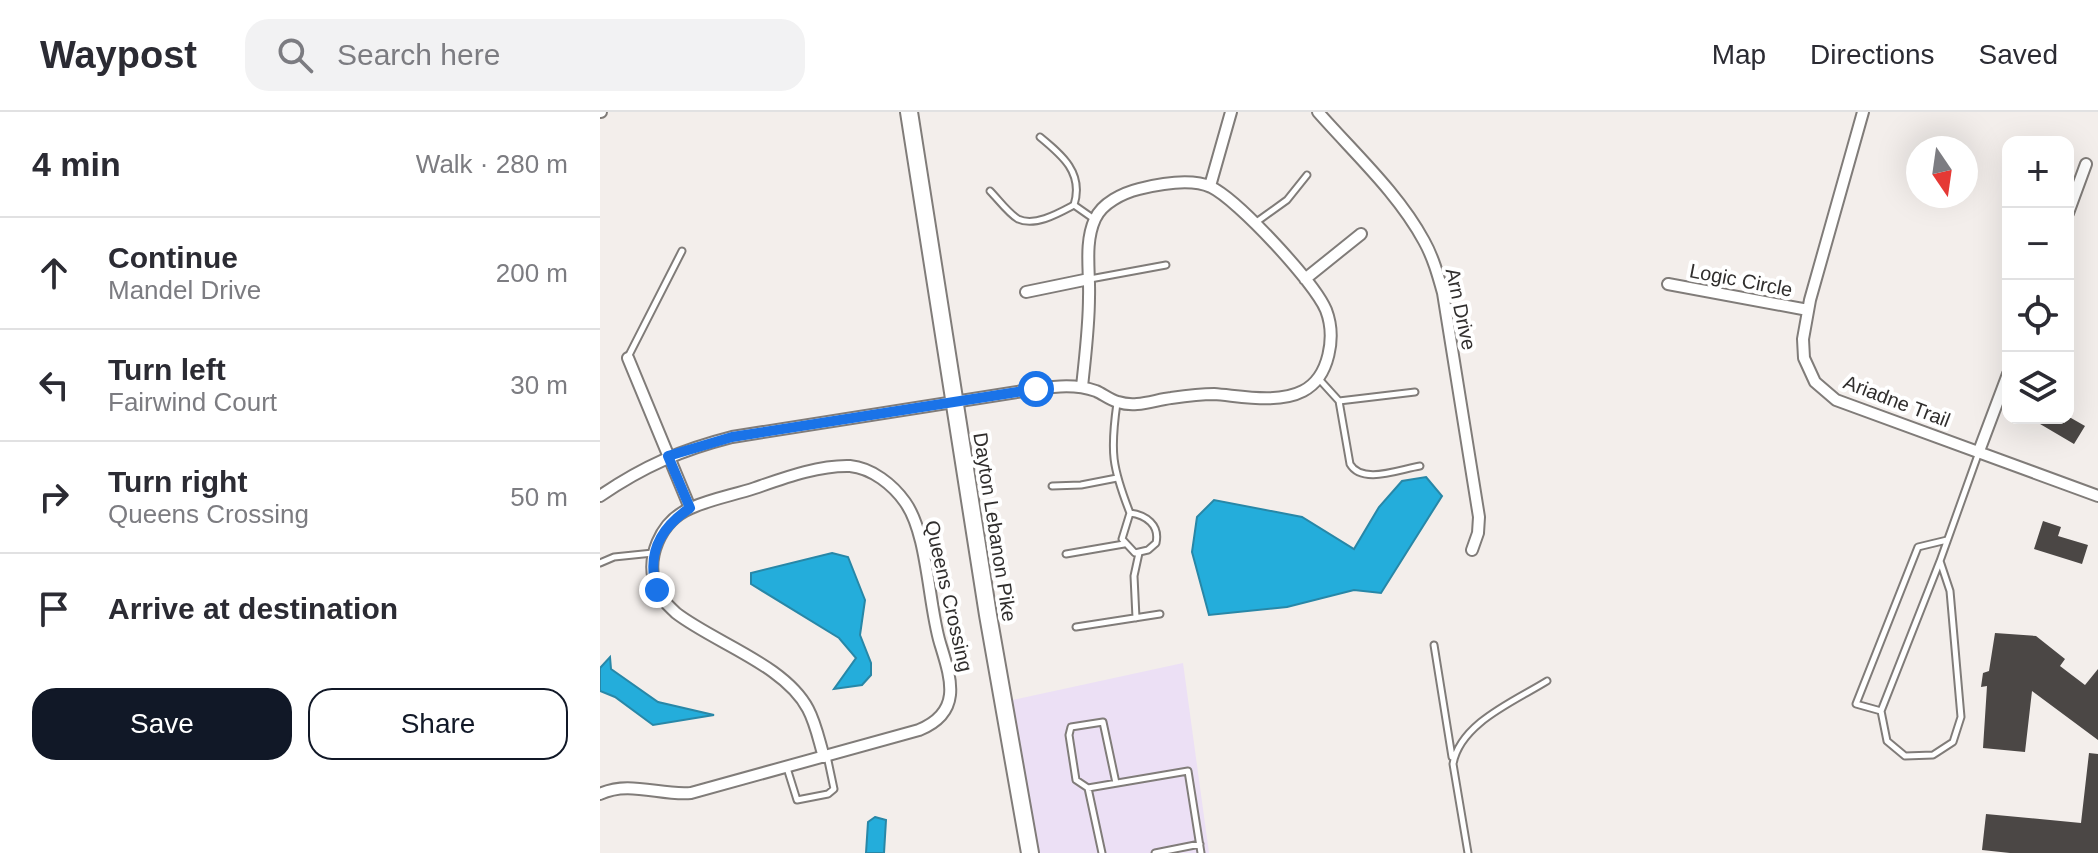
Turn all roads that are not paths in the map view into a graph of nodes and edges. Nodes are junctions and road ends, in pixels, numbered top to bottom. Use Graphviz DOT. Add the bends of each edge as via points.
graph roads {
  1 [pos="909,112"];
  2 [pos="1231,112"];
  3 [pos="1318,112"];
  4 [pos="1863,112"];
  5 [pos="1040,137"];
  6 [pos="2086,164"];
  7 [pos="1307,175"];
  8 [pos="1210,186"];
  9 [pos="990,191"];
  10 [pos="1074,205"];
  11 [pos="2070,208"];
  12 [pos="1095,219"];
  13 [pos="1254,224"];
  14 [pos="1361,234"];
  15 [pos="682,251"];
  16 [pos="1166,265"];
  17 [pos="1089,279"];
  18 [pos="1305,279"];
  19 [pos="1668,284"];
  20 [pos="1026,292"];
  21 [pos="1808,310"];
  22 [pos="628,358"];
  23 [pos="1319,378"];
  24 [pos="1082,387"];
  25 [pos="2002,390"];
  26 [pos="1415,392"];
  27 [pos="1339,401"];
  28 [pos="956,402"];
  29 [pos="1117,402"];
  30 [pos="1979,451"];
  31 [pos="668,456"];
  32 [pos="1420,466"];
  33 [pos="1117,478"];
  34 [pos="1052,486"];
  35 [pos="600,496"];
  36 [pos="2098,496"];
  37 [pos="690,508"];
  38 [pos="1130,513"];
  39 [pos="1947,540"];
  40 [pos="1124,544"];
  41 [pos="1472,550"];
  42 [pos="654,553"];
  43 [pos="1139,553"];
  44 [pos="1066,554"];
  45 [pos="1940,561"];
  46 [pos="600,563"];
  47 [pos="1160,614"];
  48 [pos="1136,618"];
  49 [pos="1076,627"];
  50 [pos="1434,645"];
  51 [pos="1547,681"];
  52 [pos="1881,711"];
  53 [pos="825,757"];
  54 [pos="1453,761"];
  55 [pos="786,767"];
  56 [pos="1116,783"];
  57 [pos="1088,788"];
  58 [pos="600,793"];
  59 [pos="1200,844"];
  60 [pos="1030,853"];
  61 [pos="1102,853"];
  62 [pos="1155,853"];
  63 [pos="1201,853"];
  64 [pos="1468,853"];
  1 -- 28 [label="main road, Dayton Lebanon Pike"];
  2 -- 8 [label="street"];
  3 -- 41 [label="street, Arn Drive" via="1407,213 1434,264 1479,517"];
  4 -- 21 [label="street, Ariadne Trail"];
  5 -- 10 [label="lane" via="1066,158 1075,184"];
  6 -- 11 [label="street"];
  7 -- 13 [label="lane" via="1287,200"];
  8 -- 12 [label="street" via="1183,183 1134,191 1113,200"];
  8 -- 13 [label="street"];
  9 -- 10 [label="lane" via="1019,219 1031,221"];
  10 -- 12 [label="lane"];
  12 -- 17 [label="street"];
  13 -- 18 [label="street"];
  14 -- 18 [label="street"];
  15 -- 22 [label="lane"];
  16 -- 17 [label="lane"];
  17 -- 20 [label="street"];
  17 -- 24 [label="street"];
  18 -- 23 [label="street" via="1325,308 1331,332"];
  19 -- 21 [label="street, Logic Circle"];
  21 -- 30 [label="street, Ariadne Trail" via="1804,358 1823,391"];
  22 -- 31 [label="street"];
  23 -- 27 [label="lane"];
  23 -- 29 [label="street" via="1286,397 1210,394"];
  24 -- 28 [label="street"];
  24 -- 29 [label="street"];
  25 -- 30 [label="street"];
  26 -- 27 [label="lane"];
  27 -- 32 [label="lane" via="1354,471 1362,475"];
  28 -- 31 [label="street" via="732,437"];
  28 -- 60 [label="main road, Dayton Lebanon Pike"];
  29 -- 33 [label="lane" via="1111,446"];
  30 -- 36 [label="street, Ariadne Trail"];
  30 -- 39 [label="lane"];
  31 -- 35 [label="street"];
  31 -- 37 [label="street"];
  33 -- 34 [label="lane"];
  33 -- 38 [label="lane"];
  37 -- 42 [label="street, Queens Crossing" via="664,529"];
  37 -- 53 [label="street, Queens Crossing" via="796,475 848,466 881,479 912,514 950,676 950,701 929,726"];
  38 -- 40 [label="lane"];
  38 -- 43 [label="lane" via="1149,520 1156,530 1153,548"];
  39 -- 45 [label="lane"];
  39 -- 52 [label="lane" via="1918,547 1856,704"];
  40 -- 43 [label="lane"];
  40 -- 44 [label="lane"];
  42 -- 46 [label="lane"];
  42 -- 53 [label="street" via="653,578 663,600 691,624 792,687 808,709"];
  43 -- 48 [label="lane"];
  45 -- 52 [label="lane"];
  45 -- 52 [label="lane" via="1950,591 1961,717 1953,742 1933,755 1905,756 1887,741"];
  47 -- 48 [label="lane"];
  48 -- 49 [label="lane"];
  50 -- 54 [label="lane"];
  51 -- 54 [label="lane" via="1482,721 1459,745"];
  53 -- 55 [label="street, Queens Crossing"];
  53 -- 55 [label="lane" via="834,789 822,796 797,800"];
  54 -- 64 [label="lane"];
  55 -- 58 [label="street, Queens Crossing" via="691,793 620,788"];
  56 -- 57 [label="lane"];
  56 -- 57 [label="lane" via="1103,722 1071,727 1076,780"];
  56 -- 59 [label="lane" via="1188,771"];
  57 -- 61 [label="lane"];
  59 -- 62 [label="lane"];
  59 -- 63 [label="lane"];
}
